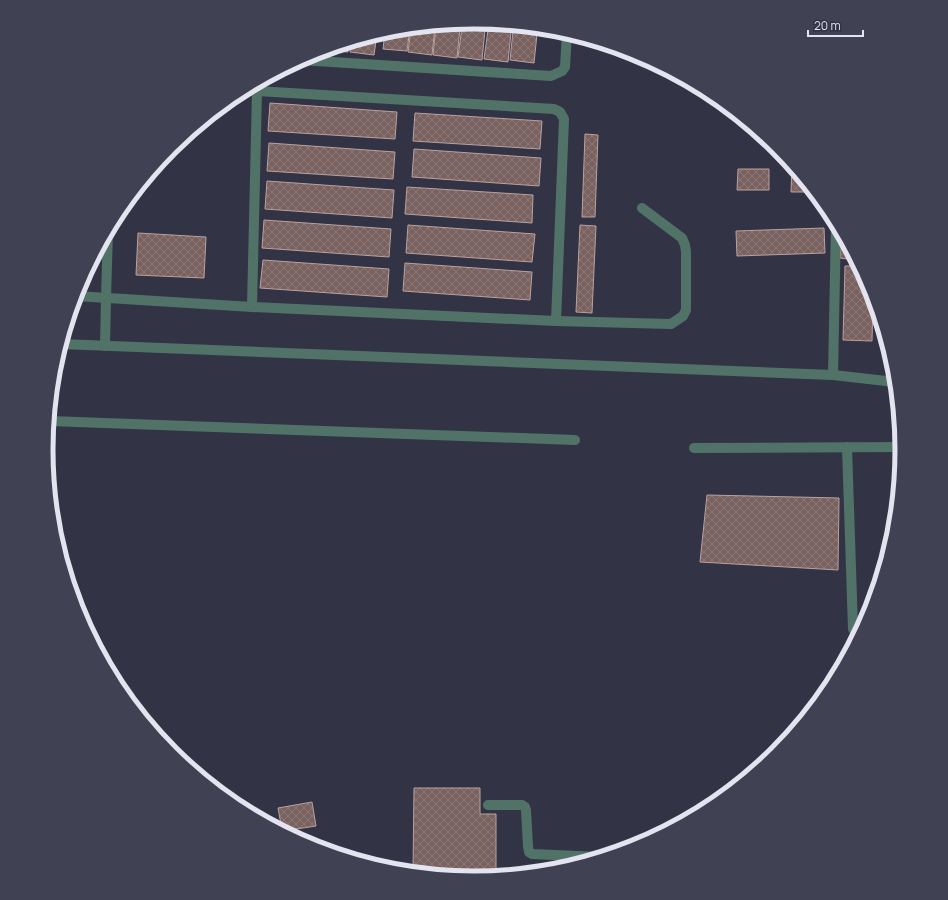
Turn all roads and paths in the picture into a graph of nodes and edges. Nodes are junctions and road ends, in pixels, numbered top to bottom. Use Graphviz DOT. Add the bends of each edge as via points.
graph roads {
  1 [pos="567,39"];
  2 [pos="313,61"];
  3 [pos="257,91"];
  4 [pos="642,208"];
  5 [pos="836,235"];
  6 [pos="108,242"];
  7 [pos="82,296"];
  8 [pos="106,298"];
  9 [pos="252,307"];
  10 [pos="556,321"];
  11 [pos="66,344"];
  12 [pos="105,346"];
  13 [pos="833,375"];
  14 [pos="889,381"];
  15 [pos="54,421"];
  16 [pos="575,440"];
  17 [pos="847,447"];
  18 [pos="895,447"];
  19 [pos="694,448"];
  20 [pos="853,629"];
  21 [pos="488,805"];
  22 [pos="578,858"];
  1 -- 2 [label="street" via="565,67 551,76"];
  3 -- 9 [label="street"];
  3 -- 10 [label="street" via="554,109 560,112 564,119"];
  4 -- 10 [label="street" via="682,238 685,245 686,310 683,316 671,324"];
  5 -- 13 [label="street"];
  6 -- 8 [label="street"];
  7 -- 8 [label="street"];
  8 -- 9 [label="street"];
  8 -- 12 [label="street"];
  9 -- 10 [label="street"];
  11 -- 12 [label="street"];
  12 -- 13 [label="street"];
  13 -- 14 [label="street"];
  15 -- 16 [label="street"];
  17 -- 18 [label="street"];
  17 -- 19 [label="street"];
  17 -- 20 [label="street"];
  21 -- 22 [label="street" via="525,807 528,846 532,854"];
}
